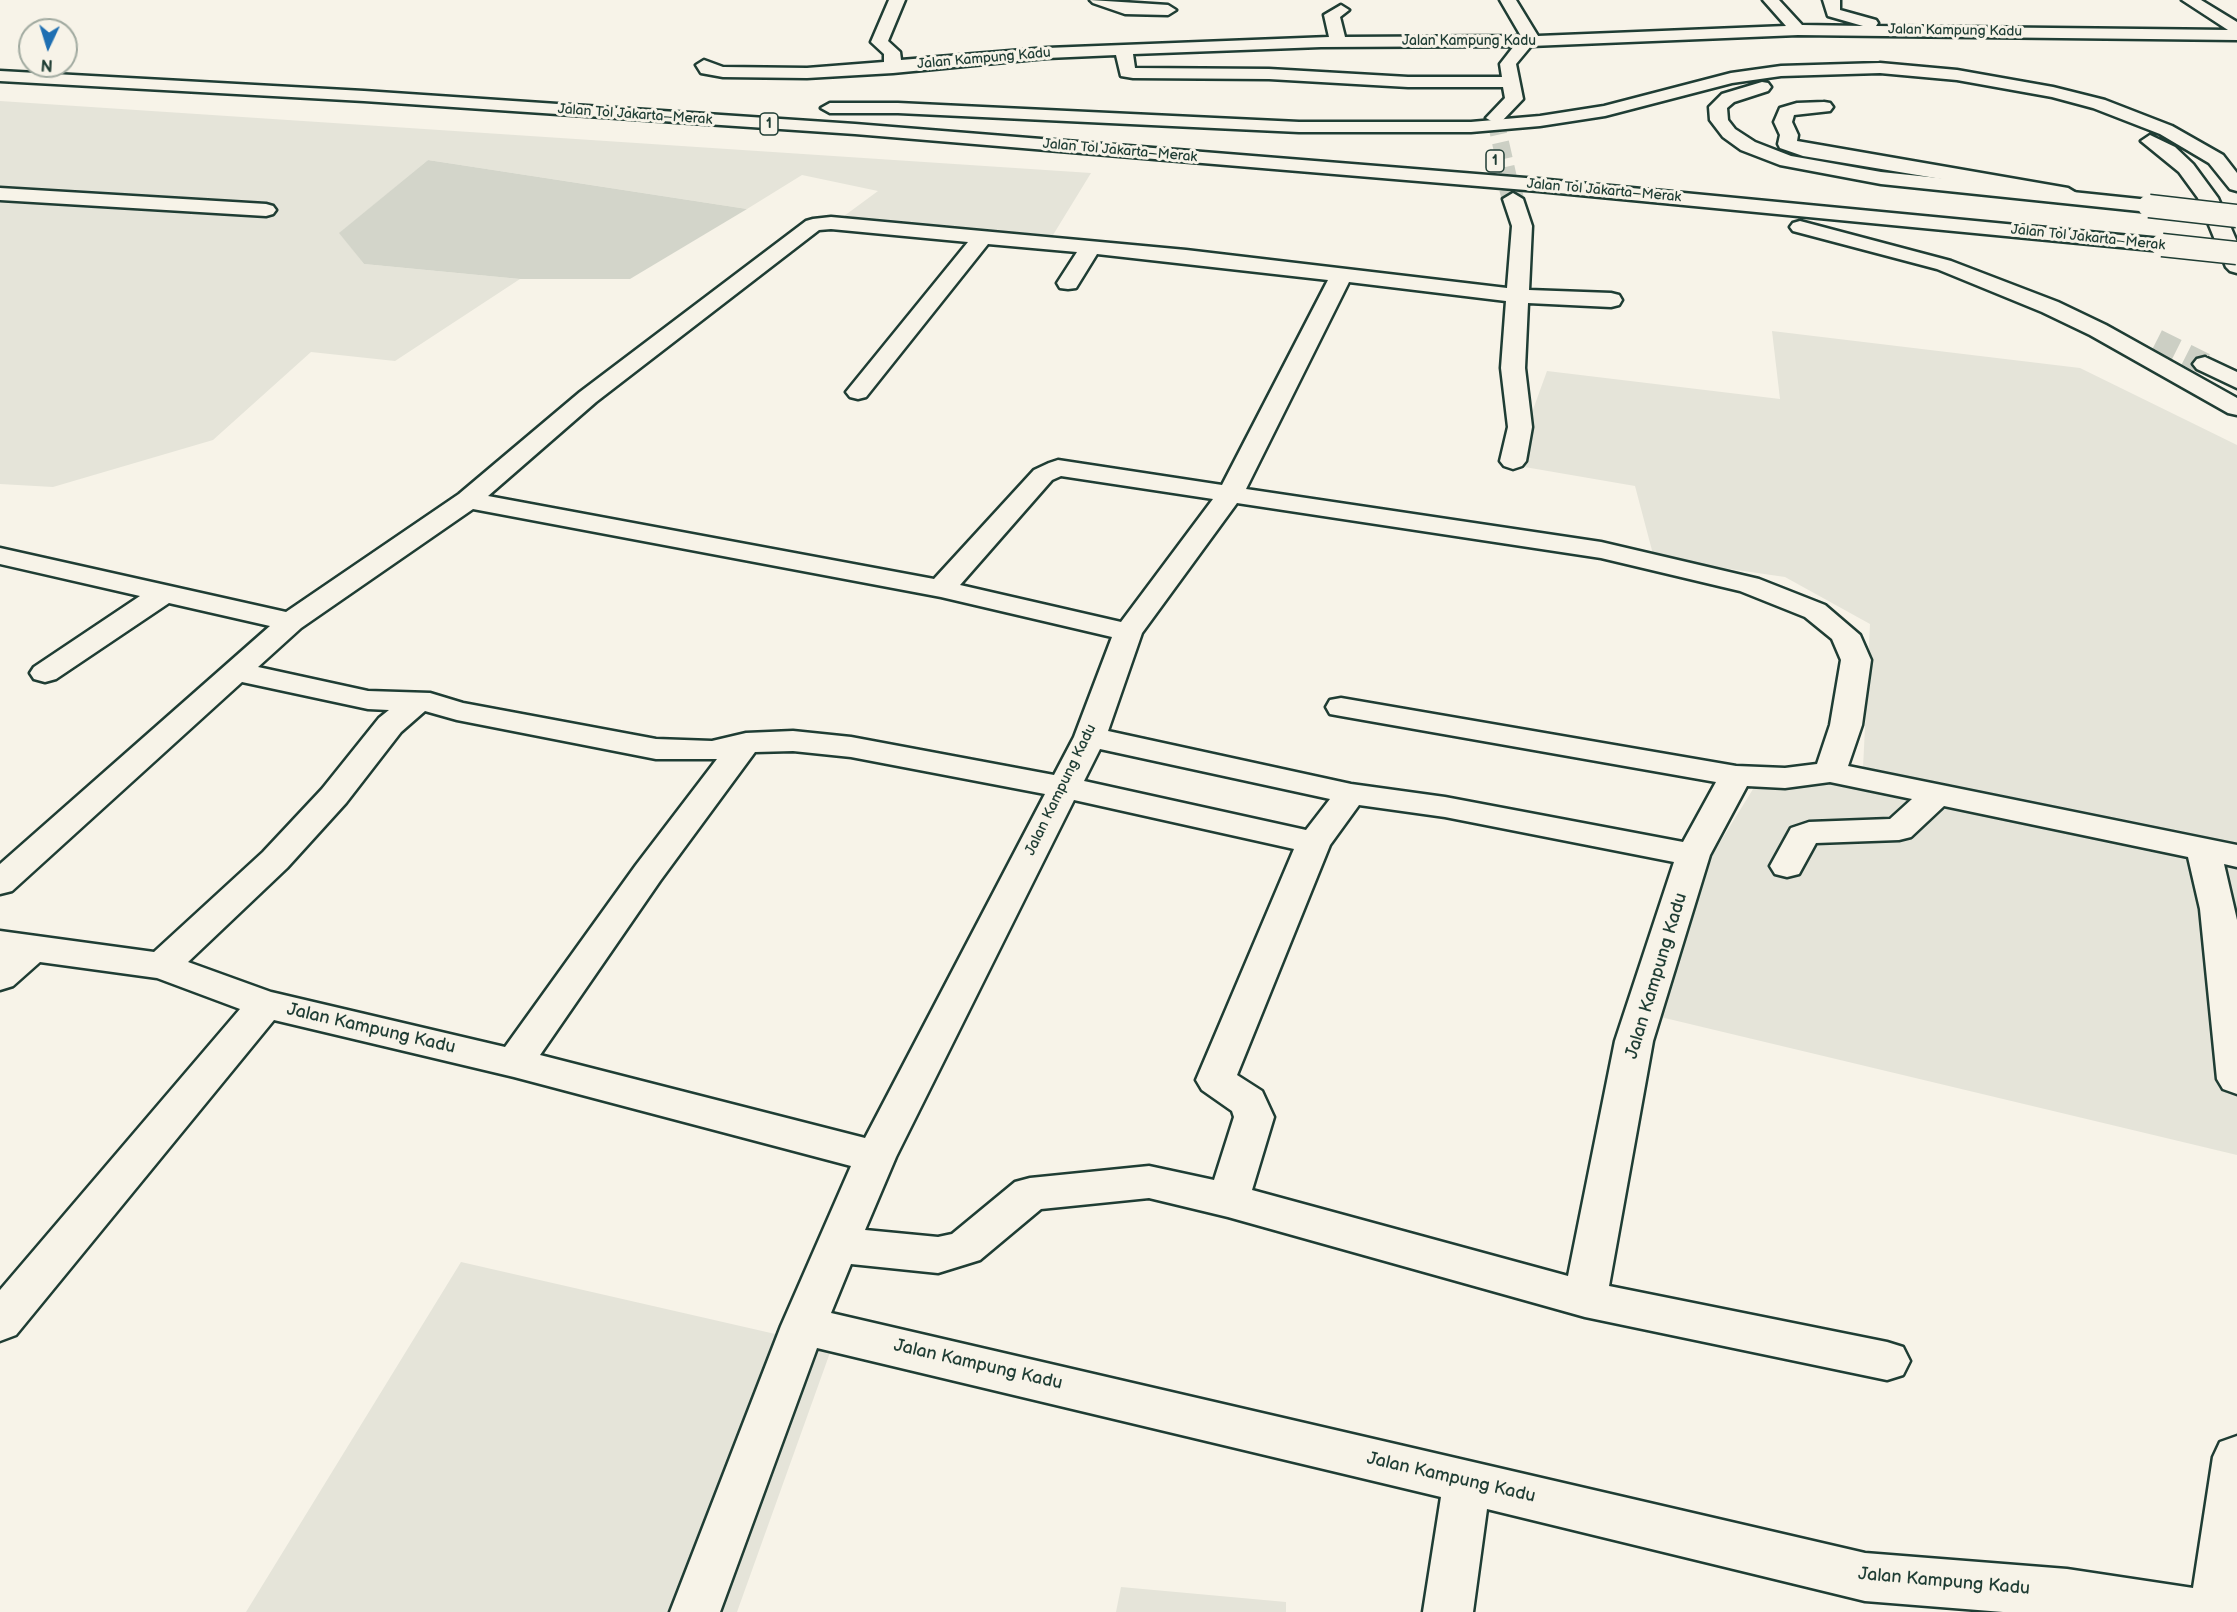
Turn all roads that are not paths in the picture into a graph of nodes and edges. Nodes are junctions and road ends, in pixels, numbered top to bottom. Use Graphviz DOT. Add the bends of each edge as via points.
graph roads {
  1 [pos="897,0"];
  2 [pos="1098,0"];
  3 [pos="1508,0"];
  4 [pos="1771,0"];
  5 [pos="1833,0"];
  6 [pos="2190,0"];
  7 [pos="1169,5"];
  8 [pos="1341,10"];
  9 [pos="2237,29"];
  10 [pos="1797,30"];
  11 [pos="1880,30"];
  12 [pos="2237,35"];
  13 [pos="1154,38"];
  14 [pos="1527,41"];
  15 [pos="1240,46"];
  16 [pos="1327,47"];
  17 [pos="1124,50"];
  18 [pos="704,65"];
  19 [pos="893,68"];
  20 [pos="1244,74"];
  21 [pos="0,76"];
  22 [pos="1512,82"];
  23 [pos="1824,107"];
  24 [pos="1495,118"];
  25 [pos="1308,146"];
  26 [pos="1538,185"];
  27 [pos="2237,185"];
  28 [pos="0,194"];
  29 [pos="1513,199"];
  30 [pos="1901,199"];
  31 [pos="2123,203"];
  32 [pos="266,210"];
  33 [pos="2237,216"];
  34 [pos="2237,232"];
  35 [pos="982,238"];
  36 [pos="1091,247"];
  37 [pos="2237,253"];
  38 [pos="1944,265"];
  39 [pos="2237,267"];
  40 [pos="1342,274"];
  41 [pos="1068,283"];
  42 [pos="1518,296"];
  43 [pos="1611,300"];
  44 [pos="2157,340"];
  45 [pos="2205,364"];
  46 [pos="2237,381"];
  47 [pos="858,392"];
  48 [pos="2237,408"];
  49 [pos="1513,461"];
  50 [pos="1230,495"];
  51 [pos="468,500"];
  52 [pos="0,556"];
  53 [pos="941,588"];
  54 [pos="164,593"];
  55 [pos="291,622"];
  56 [pos="1128,632"];
  57 [pos="235,671"];
  58 [pos="45,673"];
  59 [pos="418,701"];
  60 [pos="1341,707"];
  61 [pos="1090,737"];
  62 [pos="746,743"];
  63 [pos="1830,772"];
  64 [pos="1736,776"];
  65 [pos="1063,787"];
  66 [pos="1352,794"];
  67 [pos="1937,794"];
  68 [pos="1314,843"];
  69 [pos="2220,853"];
  70 [pos="1694,855"];
  71 [pos="1787,866"];
  72 [pos="0,883"];
  73 [pos="2228,912"];
  74 [pos="16,945"];
  75 [pos="162,966"];
  76 [pos="0,977"];
  77 [pos="266,1005"];
  78 [pos="514,1063"];
  79 [pos="2237,1078"];
  80 [pos="876,1157"];
  81 [pos="1228,1200"];
  82 [pos="837,1245"];
  83 [pos="1585,1299"];
  84 [pos="0,1322"];
  85 [pos="803,1326"];
  86 [pos="1887,1361"];
  87 [pos="2237,1457"];
  88 [pos="1467,1482"];
  89 [pos="695,1612"];
  90 [pos="1448,1612"];
  91 [pos="2191,1612"];
  92 [pos="2215,1612"];
  1 -- 19 [label="main road" via="879,42 892,52"];
  2 -- 7 [label="main road" via="1125,9"];
  3 -- 14 [label="main road" via="1530,36"];
  4 -- 10 [label="main road"];
  5 -- 11 [label="main road" via="1833,13 1869,22"];
  6 -- 9 [label="main road"];
  7 -- 13 [label="main road"];
  8 -- 16 [label="main road" via="1332,15"];
  10 -- 11 [label="main road, Jalan Kampung Kadu"];
  10 -- 14 [label="main road, Jalan Kampung Kadu"];
  11 -- 12 [label="main road, Jalan Kampung Kadu"];
  13 -- 15 [label="main road, Jalan Kampung Kadu"];
  13 -- 17 [label="main road, Jalan Kampung Kadu"];
  14 -- 16 [label="main road, Jalan Kampung Kadu"];
  14 -- 22 [label="main road" via="1509,60"];
  15 -- 16 [label="main road, Jalan Kampung Kadu"];
  15 -- 20 [label="main road"];
  17 -- 19 [label="main road, Jalan Kampung Kadu"];
  17 -- 20 [label="main road" via="1127,72"];
  18 -- 19 [label="main road, Jalan Kampung Kadu" via="713,71 744,73"];
  20 -- 22 [label="main road" via="1392,82"];
  21 -- 26 [label="main road, Jalan Tol Jakarta–Merak / 1" via="855,129"];
  22 -- 24 [label="main road" via="1514,99"];
  23 -- 31 [label="main road" via="1786,112 1786,144"];
  25 -- 27 [label="main road, Jalan Tol Jakarta–Merak" via="824,107 1299,127 1471,128 1605,111 1731,78 1781,70 1880,68 1968,76 2099,104 2166,130 2216,159"];
  26 -- 37 [label="main road, Jalan Tol Jakarta–Merak / 1, bridge"];
  26 -- 38 [label="main road" via="1821,231"];
  28 -- 32 [label="main road"];
  29 -- 42 [label="main road" via="1521,226"];
  30 -- 34 [label="main road, Jalan Tol Jakarta–Merak"];
  31 -- 33 [label="main road, bridge"];
  31 -- 39 [label="main road" via="1881,178 1787,161 1748,146 1729,133 1719,120 1718,107 1752,88 1843,77 1958,84 2007,91 2073,108 2126,127 2168,151 2186,168 2208,198"];
  35 -- 36 [label="main road"];
  35 -- 47 [label="main road"];
  35 -- 51 [label="main road" via="831,223 813,225 588,397"];
  36 -- 40 [label="main road"];
  36 -- 41 [label="main road"];
  38 -- 44 [label="main road" via="2076,303"];
  38 -- 48 [label="main road" via="2098,330"];
  40 -- 42 [label="main road"];
  40 -- 50 [label="main road, Jalan Kampung Kadu"];
  42 -- 43 [label="main road"];
  42 -- 49 [label="main road" via="1513,368 1520,427"];
  45 -- 46 [label="main road"];
  50 -- 53 [label="main road" via="1066,468 1052,470 1042,475"];
  50 -- 56 [label="main road, Jalan Kampung Kadu"];
  50 -- 63 [label="main road" via="1601,550 1749,585 1815,611 1845,635 1856,660 1846,724"];
  51 -- 53 [label="main road"];
  51 -- 55 [label="main road"];
  52 -- 54 [label="main road"];
  53 -- 56 [label="main road"];
  54 -- 55 [label="main road"];
  54 -- 58 [label="main road"];
  55 -- 57 [label="main road"];
  56 -- 61 [label="main road, Jalan Kampung Kadu"];
  57 -- 59 [label="main road" via="368,700"];
  57 -- 72 [label="main road"];
  59 -- 62 [label="main road" via="656,749 712,751"];
  59 -- 75 [label="main road" via="390,725 275,860"];
  60 -- 64 [label="main road"];
  61 -- 65 [label="main road, Jalan Kampung Kadu"];
  61 -- 66 [label="main road"];
  62 -- 65 [label="main road" via="793,741 852,747"];
  62 -- 78 [label="main road" via="648,873"];
  63 -- 64 [label="main road" via="1785,778"];
  63 -- 67 [label="main road"];
  64 -- 70 [label="main road, Jalan Kampung Kadu"];
  65 -- 68 [label="main road"];
  65 -- 80 [label="main road, Jalan Kampung Kadu"];
  66 -- 68 [label="main road"];
  66 -- 70 [label="main road" via="1444,807"];
  67 -- 69 [label="main road"];
  67 -- 71 [label="main road" via="1899,829 1809,833 1803,836"];
  68 -- 81 [label="main road" via="1216,1080 1248,1102 1254,1117"];
  69 -- 73 [label="main road"];
  70 -- 83 [label="main road, Jalan Kampung Kadu" via="1634,1041"];
  73 -- 79 [label="main road"];
  74 -- 75 [label="main road"];
  74 -- 76 [label="main road"];
  75 -- 77 [label="main road"];
  77 -- 78 [label="main road, Jalan Kampung Kadu"];
  77 -- 84 [label="main road, Jalan Kampung Kadu"];
  78 -- 80 [label="main road, Jalan Kampung Kadu"];
  80 -- 82 [label="main road, Jalan Kampung Kadu"];
  81 -- 82 [label="main road" via="1149,1182 1089,1186 1030,1194 965,1248 938,1254"];
  81 -- 83 [label="main road"];
  82 -- 85 [label="main road, Jalan Kampung Kadu"];
  83 -- 86 [label="main road"];
  85 -- 88 [label="main road, Jalan Kampung Kadu"];
  85 -- 89 [label="main road"];
  87 -- 92 [label="main road"];
  88 -- 90 [label="main road"];
  88 -- 91 [label="main road, Jalan Kampung Kadu" via="1865,1577 2067,1593"];
}
